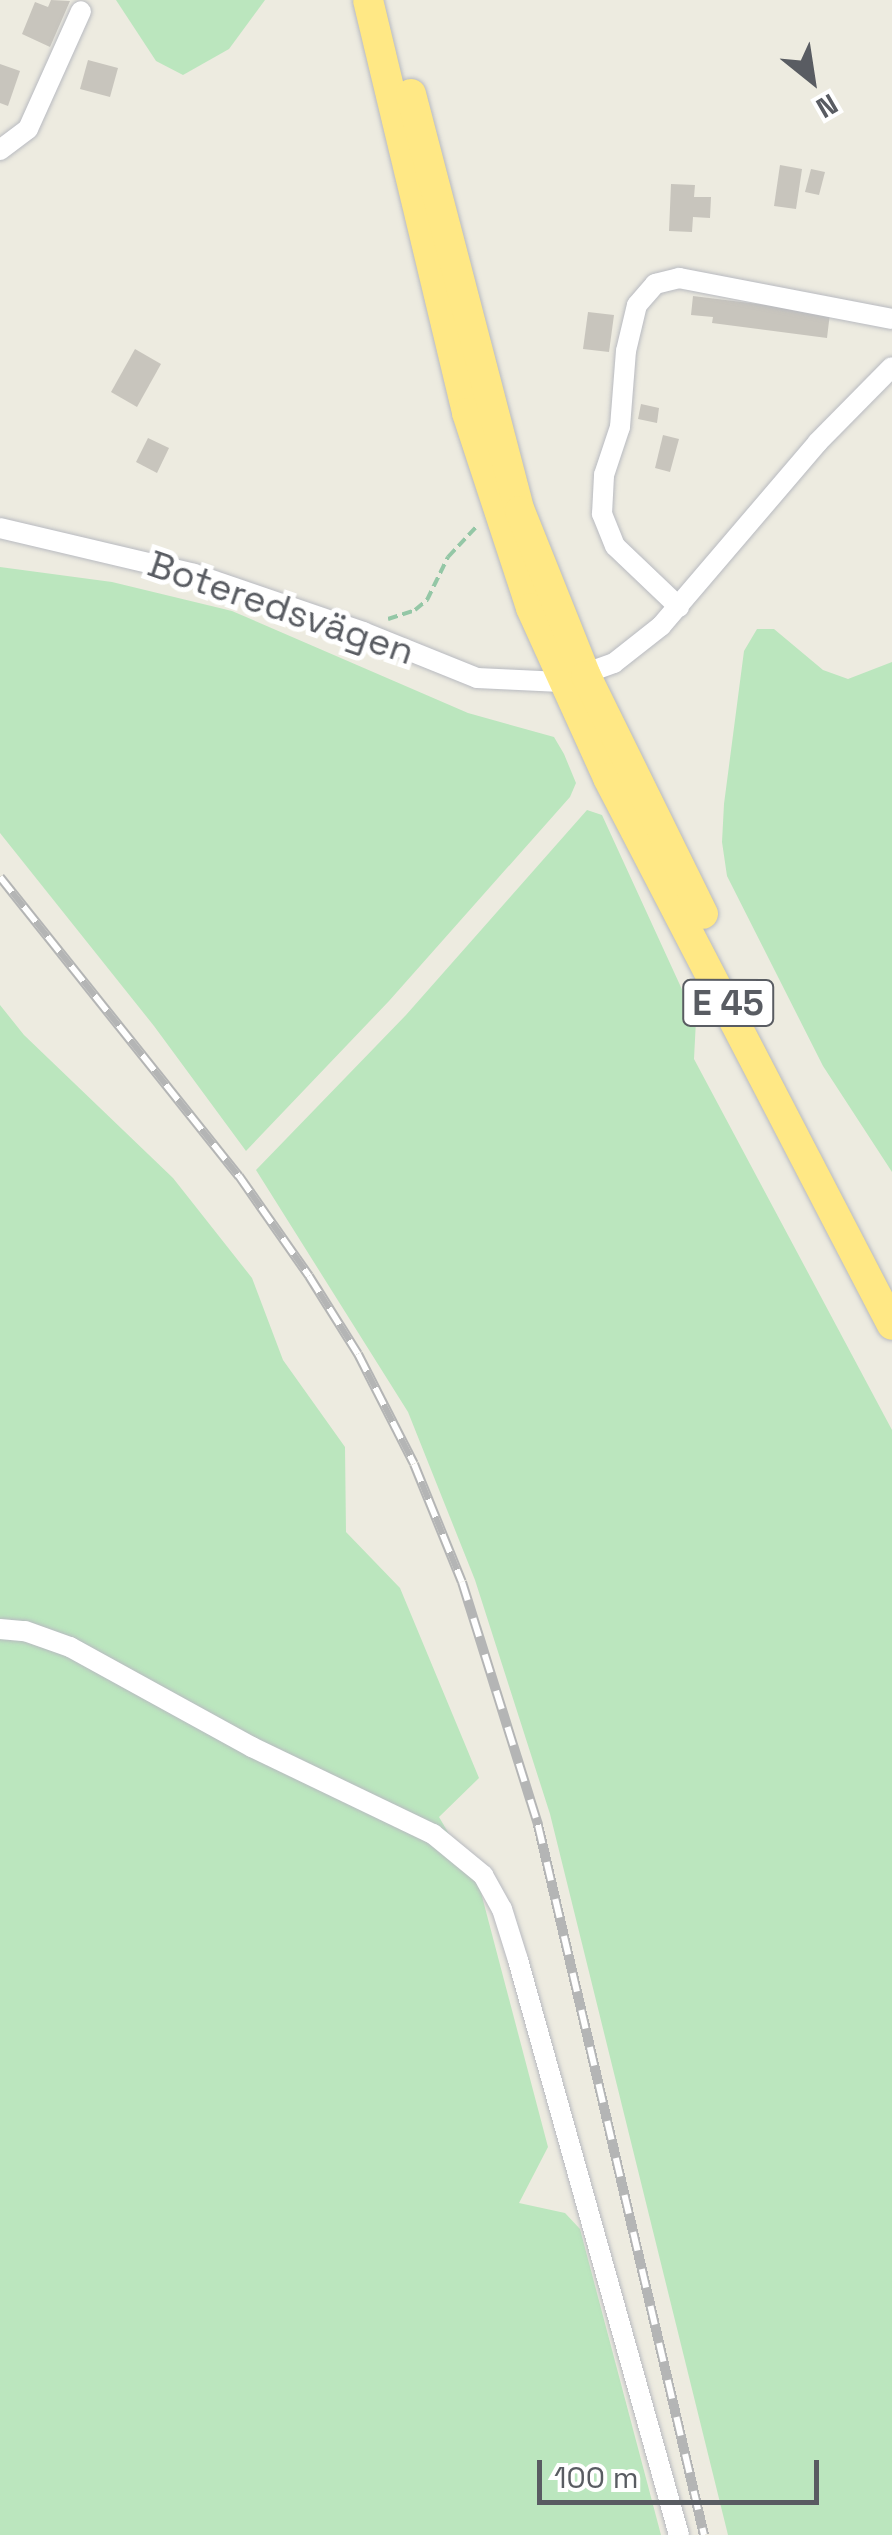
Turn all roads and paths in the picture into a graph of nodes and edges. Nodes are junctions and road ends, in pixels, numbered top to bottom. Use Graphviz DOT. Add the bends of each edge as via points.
graph roads {
  1 [pos="368,0"];
  2 [pos="388,0"];
  3 [pos="81,11"];
  4 [pos="0,150"];
  5 [pos="892,319"];
  6 [pos="892,368"];
  7 [pos="0,528"];
  8 [pos="679,607"];
  9 [pos="573,679"];
  10 [pos="892,1282"];
  11 [pos="892,1325"];
  12 [pos="0,1629"];
  13 [pos="679,2535"];
  1 -- 9 [label="highway, E 45" via="498,517"];
  2 -- 9 [label="highway, E 45" via="489,408"];
  3 -- 4 [label="street" via="28,129"];
  5 -- 8 [label="street" via="678,278 655,284 637,305 602,514 616,546"];
  6 -- 8 [label="street" via="818,442"];
  7 -- 9 [label="street, Boteredsvägen" via="194,574 477,678"];
  8 -- 9 [label="street" via="642,644"];
  9 -- 10 [label="highway, E 45"];
  9 -- 11 [label="highway, E 45"];
  12 -- 13 [label="street" via="70,1647 433,1834 483,1875 518,1960"];
}
